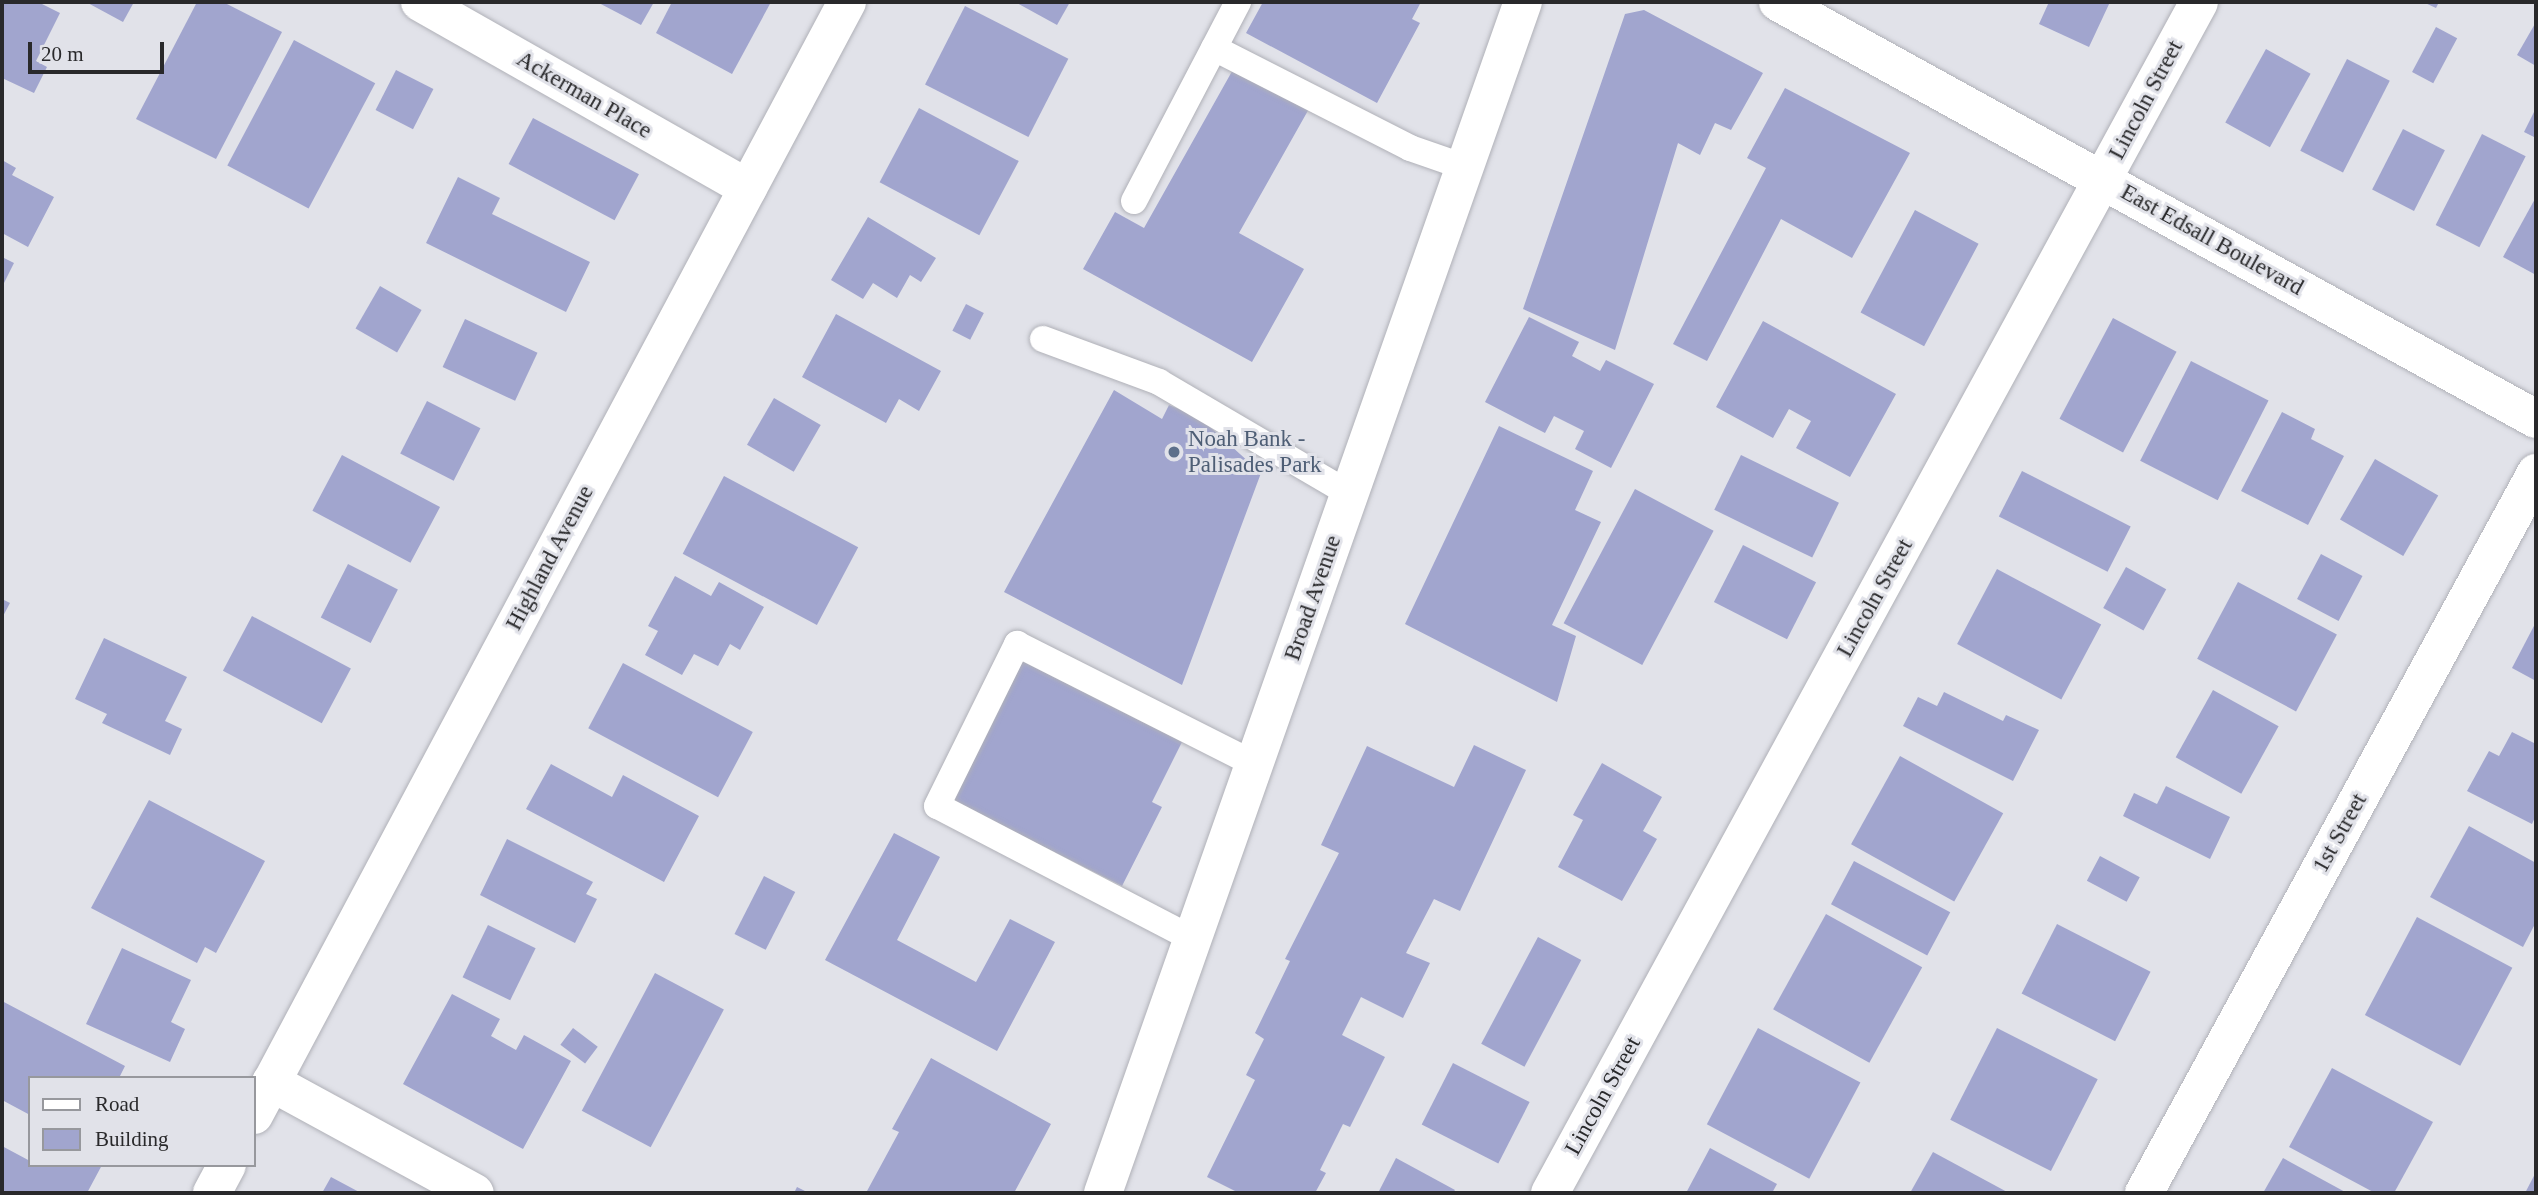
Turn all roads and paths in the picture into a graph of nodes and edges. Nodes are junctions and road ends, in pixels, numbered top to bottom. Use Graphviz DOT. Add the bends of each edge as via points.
graph roads {
  1 [pos="421,2"];
  2 [pos="847,2"];
  3 [pos="1238,2"];
  4 [pos="1523,2"];
  5 [pos="1778,2"];
  6 [pos="2199,2"];
  7 [pos="1214,48"];
  8 [pos="1465,167"];
  9 [pos="2103,181"];
  10 [pos="748,188"];
  11 [pos="1134,201"];
  12 [pos="1043,339"];
  13 [pos="2536,419"];
  14 [pos="2536,473"];
  15 [pos="1350,494"];
  16 [pos="1255,764"];
  17 [pos="1193,939"];
  18 [pos="262,1098"];
  19 [pos="226,1167"];
  20 [pos="212,1193"];
  21 [pos="475,1193"];
  22 [pos="1103,1193"];
  23 [pos="1550,1193"];
  24 [pos="2144,1193"];
  1 -- 10 [label="street, Ackerman Place"];
  2 -- 10 [label="street, Highland Avenue"];
  3 -- 7 [label="lane"];
  4 -- 8 [label="street, Broad Avenue"];
  5 -- 9 [label="street, East Edsall Boulevard"];
  6 -- 9 [label="street, Lincoln Street"];
  7 -- 8 [label="lane" via="1410,148"];
  7 -- 11 [label="lane"];
  8 -- 15 [label="street, Broad Avenue"];
  9 -- 13 [label="street, East Edsall Boulevard"];
  9 -- 23 [label="street, Lincoln Street"];
  10 -- 18 [label="street, Highland Avenue"];
  12 -- 15 [label="lane" via="1158,382"];
  14 -- 24 [label="street, 1st Street"];
  15 -- 16 [label="street, Broad Avenue"];
  16 -- 17 [label="street, Broad Avenue"];
  16 -- 17 [label="lane" via="1017,644 937,806"];
  17 -- 22 [label="street, Broad Avenue"];
  18 -- 21 [label="street"];
  19 -- 20 [label="street"];
}
